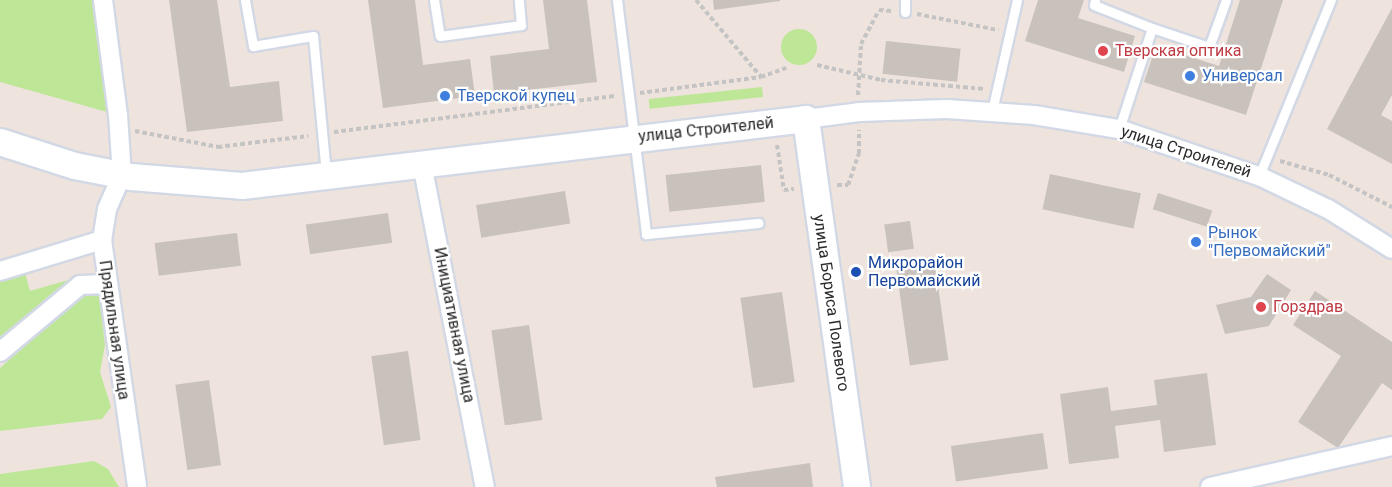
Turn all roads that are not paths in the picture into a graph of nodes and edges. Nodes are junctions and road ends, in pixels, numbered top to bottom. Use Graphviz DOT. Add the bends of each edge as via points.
graph roads {
  1 [pos="103,0"];
  2 [pos="245,0"];
  3 [pos="434,0"];
  4 [pos="519,0"];
  5 [pos="617,0"];
  6 [pos="905,0"];
  7 [pos="1017,0"];
  8 [pos="1095,0"];
  9 [pos="1226,0"];
  10 [pos="1331,0"];
  11 [pos="905,12"];
  12 [pos="1152,28"];
  13 [pos="992,111"];
  14 [pos="806,119"];
  15 [pos="1119,129"];
  16 [pos="633,138"];
  17 [pos="0,142"];
  18 [pos="422,164"];
  19 [pos="122,176"];
  20 [pos="327,176"];
  21 [pos="1259,176"];
  22 [pos="758,223"];
  23 [pos="102,240"];
  24 [pos="1392,249"];
  25 [pos="0,271"];
  26 [pos="106,284"];
  27 [pos="0,352"];
  28 [pos="1392,446"];
  29 [pos="137,487"];
  30 [pos="484,487"];
  31 [pos="857,487"];
  32 [pos="1210,487"];
  1 -- 19 [label="street" via="120,128"];
  2 -- 20 [label="lane" via="253,46 313,36"];
  3 -- 4 [label="lane" via="440,36 521,25"];
  5 -- 16 [label="lane"];
  6 -- 11 [label="lane"];
  7 -- 13 [label="lane"];
  8 -- 12 [label="lane" via="1094,4"];
  9 -- 12 [label="lane" via="1209,47"];
  10 -- 21 [label="lane"];
  12 -- 15 [label="lane"];
  13 -- 14 [label="street, улица Строителей" via="903,109"];
  13 -- 15 [label="street, улица Строителей"];
  14 -- 16 [label="main road, улица Строителей"];
  14 -- 31 [label="main road, улица Бориса Полевого"];
  15 -- 21 [label="street, улица Строителей"];
  16 -- 18 [label="main road, улица Строителей"];
  16 -- 22 [label="lane" via="646,234"];
  17 -- 19 [label="main road, улица Строителей"];
  18 -- 20 [label="main road, улица Строителей"];
  18 -- 30 [label="street, Инициативная улица"];
  19 -- 20 [label="main road, улица Строителей" via="222,186"];
  19 -- 23 [label="street, Прядильная улица" via="107,210"];
  21 -- 24 [label="street, улица Строителей" via="1328,209"];
  23 -- 25 [label="street"];
  23 -- 26 [label="street, Прядильная улица"];
  26 -- 27 [label="street" via="80,285"];
  26 -- 29 [label="street, Прядильная улица"];
  28 -- 32 [label="street"];
}
